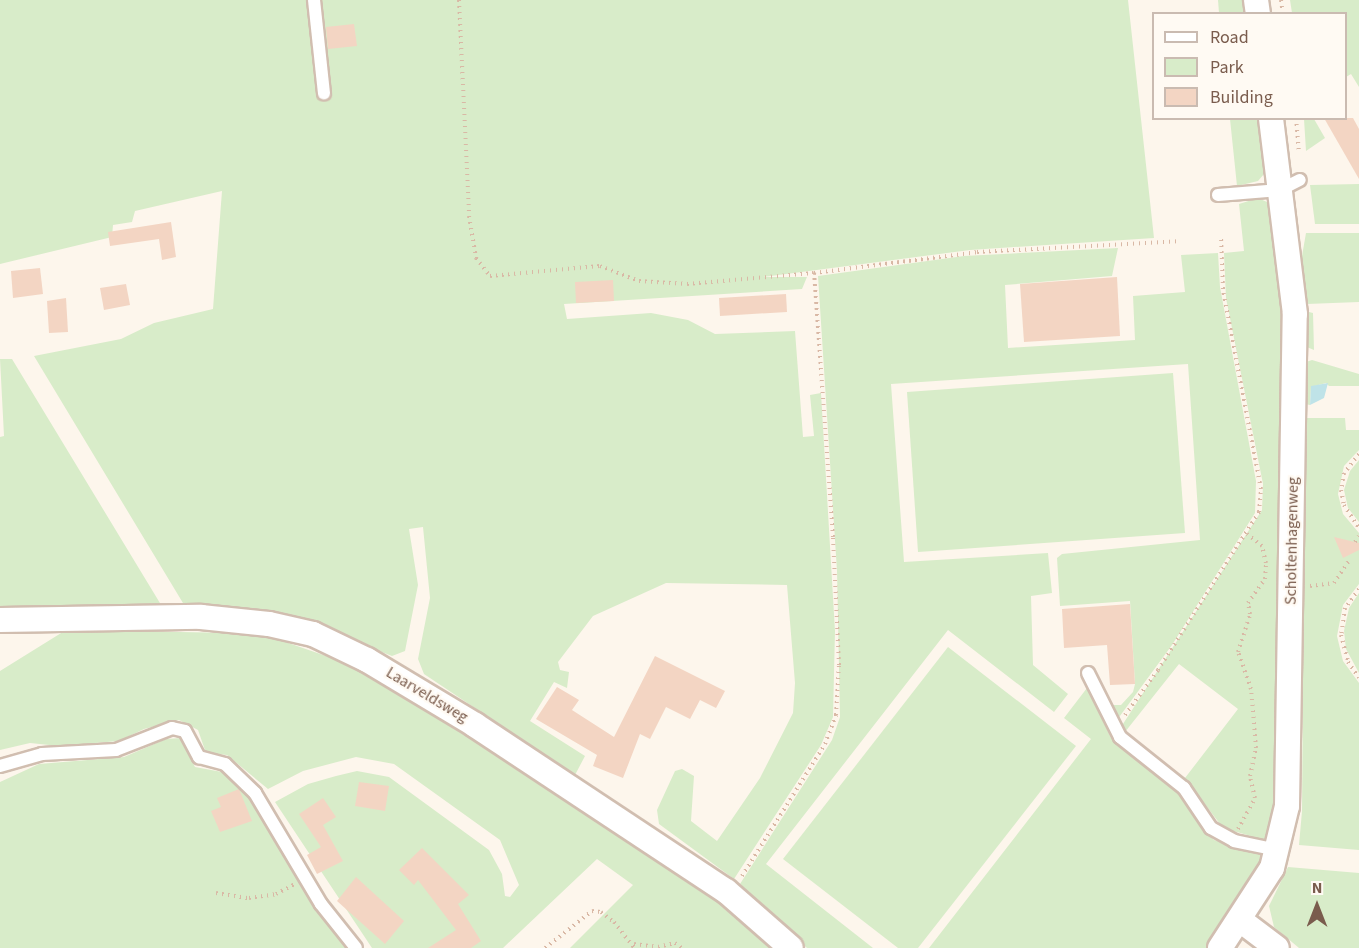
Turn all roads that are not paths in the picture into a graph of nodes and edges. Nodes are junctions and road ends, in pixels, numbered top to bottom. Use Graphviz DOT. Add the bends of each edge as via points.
graph roads {
  1 [pos="314,0"];
  2 [pos="324,93"];
  3 [pos="1272,120"];
  4 [pos="1290,185"];
  5 [pos="1218,195"];
  6 [pos="0,620"];
  7 [pos="1088,673"];
  8 [pos="0,766"];
  9 [pos="1278,850"];
  10 [pos="1240,920"];
  11 [pos="356,948"];
  12 [pos="791,948"];
  13 [pos="1220,948"];
  14 [pos="1276,948"];
  1 -- 2 [label="lane"];
  3 -- 4 [label="street, Scholtenhagenweg"];
  4 -- 5 [label="lane"];
  4 -- 9 [label="street, Scholtenhagenweg" via="1295,315 1291,585 1287,789"];
  6 -- 12 [label="street, Laarveldsweg" via="201,617 269,624 313,634 367,660 475,725 730,895"];
  7 -- 9 [label="lane" via="1113,730 1184,788 1211,828 1234,841"];
  8 -- 11 [label="lane" via="42,754 116,750 172,728 185,731 199,757 225,764 255,793 306,878"];
  9 -- 10 [label="street, Scholtenhagenweg" via="1265,882"];
  10 -- 13 [label="street, Scholtenhagenweg"];
  10 -- 14 [label="street"];
}
